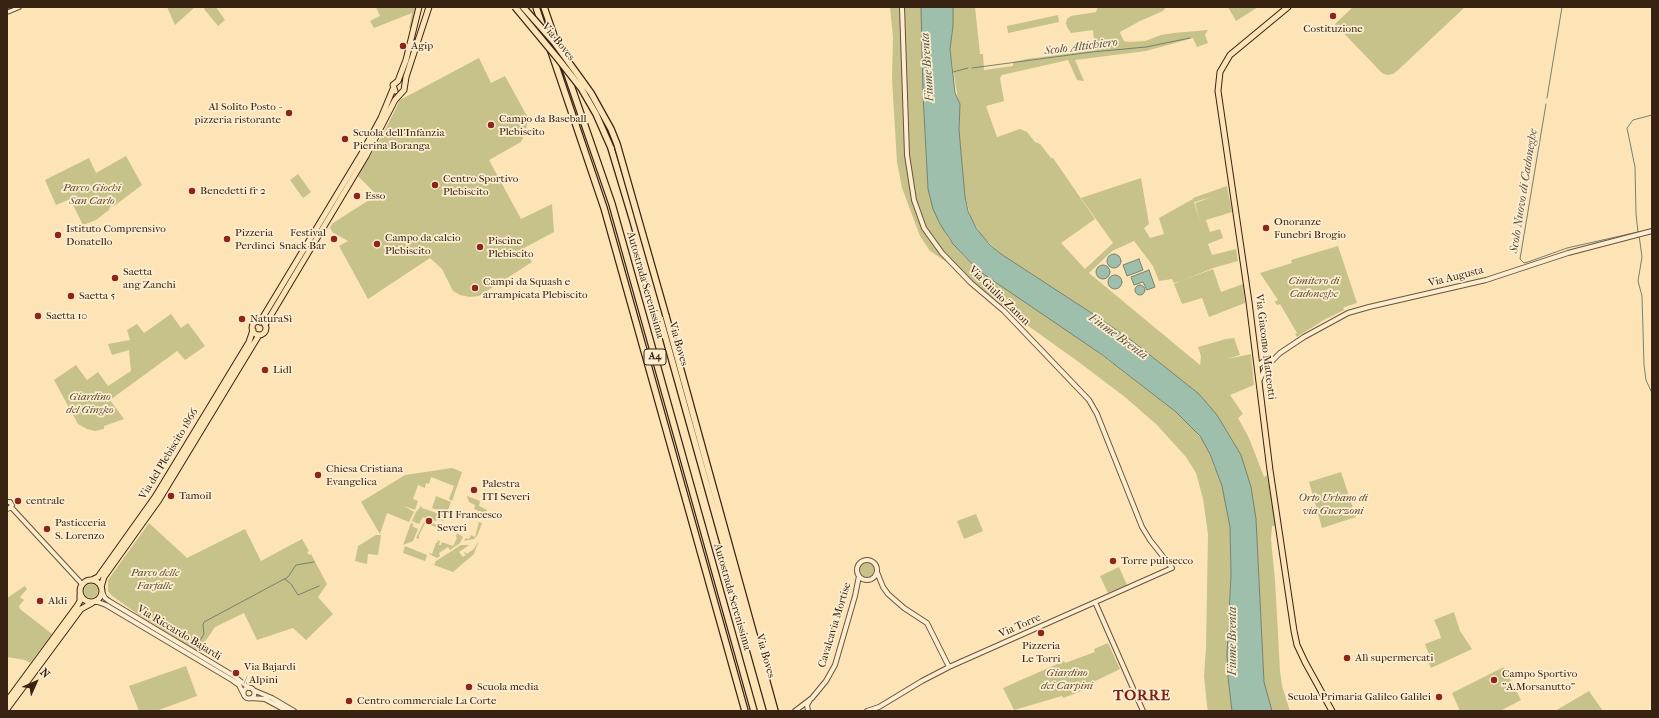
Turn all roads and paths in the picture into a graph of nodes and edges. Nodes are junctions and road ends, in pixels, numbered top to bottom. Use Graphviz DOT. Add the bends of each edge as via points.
graph roads {
  1 [pos="19,7"];
  2 [pos="419,7"];
  3 [pos="429,7"];
  4 [pos="515,7"];
  5 [pos="523,7"];
  6 [pos="536,7"];
  7 [pos="544,7"];
  8 [pos="902,7"];
  9 [pos="1288,7"];
  10 [pos="7,12"];
  11 [pos="398,81"];
  12 [pos="404,84"];
  13 [pos="393,89"];
  14 [pos="401,93"];
  15 [pos="1652,231"];
  16 [pos="260,322"];
  17 [pos="265,325"];
  18 [pos="253,330"];
  19 [pos="260,335"];
  20 [pos="1256,357"];
  21 [pos="1274,358"];
  22 [pos="1264,361"];
  23 [pos="1257,366"];
  24 [pos="1266,367"];
  25 [pos="1259,381"];
  26 [pos="7,502"];
  27 [pos="9,508"];
  28 [pos="1172,568"];
  29 [pos="877,572"];
  30 [pos="859,576"];
  31 [pos="92,580"];
  32 [pos="82,584"];
  33 [pos="102,589"];
  34 [pos="80,594"];
  35 [pos="1095,602"];
  36 [pos="93,603"];
  37 [pos="949,667"];
  38 [pos="251,689"];
  39 [pos="243,693"];
  40 [pos="251,698"];
  41 [pos="812,698"];
  42 [pos="7,701"];
  43 [pos="7,709"];
  44 [pos="287,711"];
  45 [pos="294,711"];
  46 [pos="745,711"];
  47 [pos="754,711"];
  48 [pos="770,711"];
  49 [pos="775,711"];
  50 [pos="795,711"];
  51 [pos="808,711"];
  52 [pos="866,711"];
  53 [pos="1142,711"];
  54 [pos="1332,711"];
  1 -- 10 [label="street"];
  2 -- 11 [label="main road" via="408,54"];
  3 -- 12 [label="main road"];
  4 -- 48 [label="highway, Via Boves, bridge" via="584,94 606,136 619,172"];
  5 -- 49 [label="highway, Via Boves, bridge" via="554,42 581,79 617,144"];
  6 -- 46 [label="highway, Autostrada Serenissima / A4" via="607,216"];
  7 -- 47 [label="highway, Autostrada Serenissima / A4" via="612,204"];
  8 -- 28 [label="street, Via Giulio Zanon" via="907,155 914,200 924,228 942,253 971,283 1004,311 1088,400 1097,414 1142,527"];
  9 -- 20 [label="main road, Via Giacomo Matteotti" via="1230,55 1223,66 1218,84"];
  11 -- 12 [label="main road"];
  11 -- 13 [label="main road"];
  12 -- 14 [label="main road"];
  13 -- 14 [label="main road"];
  13 -- 16 [label="main road" via="382,118"];
  14 -- 17 [label="main road"];
  15 -- 21 [label="street, Via Augusta" via="1568,252 1486,280 1356,310 1304,337"];
  16 -- 17 [label="main road"];
  16 -- 18 [label="main road" via="254,324"];
  17 -- 19 [label="main road" via="266,331"];
  18 -- 19 [label="main road" via="255,334"];
  18 -- 31 [label="main road, Via del Plebiscito 1866" via="249,342 155,497 98,576"];
  19 -- 33 [label="main road, Via del Plebiscito 1866" via="159,500 104,577"];
  20 -- 22 [label="street"];
  20 -- 23 [label="main road, Via Giacomo Matteotti"];
  21 -- 22 [label="street, Via Augusta"];
  21 -- 24 [label="street, Via Augusta"];
  22 -- 23 [label="street, Via Augusta"];
  23 -- 24 [label="street"];
  23 -- 25 [label="main road, Via Giacomo Matteotti"];
  24 -- 25 [label="street, Via Augusta"];
  25 -- 54 [label="main road, Via Giacomo Matteotti" via="1294,632 1305,662"];
  26 -- 27 [label="street" via="12,504"];
  27 -- 32 [label="street"];
  28 -- 35 [label="street, Via Torre"];
  29 -- 30 [label="street" via="870,580 864,580"];
  29 -- 30 [label="street" via="871,560 864,560 857,568"];
  29 -- 37 [label="street" via="891,598 927,623"];
  30 -- 41 [label="street, Cavalcavia Mortise" via="835,665"];
  31 -- 32 [label="main road"];
  31 -- 33 [label="main road"];
  32 -- 34 [label="main road"];
  33 -- 36 [label="main road" via="99,600"];
  33 -- 38 [label="street, Via Riccardo Bajardi" via="108,601 234,676"];
  34 -- 36 [label="main road" via="86,602"];
  34 -- 42 [label="main road" via="77,606"];
  35 -- 37 [label="street, Via Torre"];
  35 -- 53 [label="street"];
  36 -- 39 [label="street, Via Riccardo Bajardi" via="106,605 232,680 239,685"];
  36 -- 43 [label="main road" via="81,609"];
  37 -- 52 [label="street, Via Torre" via="879,707"];
  38 -- 39 [label="street" via="245,689"];
  38 -- 40 [label="street" via="254,695"];
  38 -- 45 [label="street, Via Riccardo Bajardi"];
  39 -- 40 [label="street, Via Riccardo Bajardi" via="245,698"];
  40 -- 44 [label="street, Via Riccardo Bajardi" via="270,701"];
  41 -- 50 [label="street, Cavalcavia Mortise"];
  41 -- 51 [label="street, Cavalcavia Mortise" via="807,706"];
}
